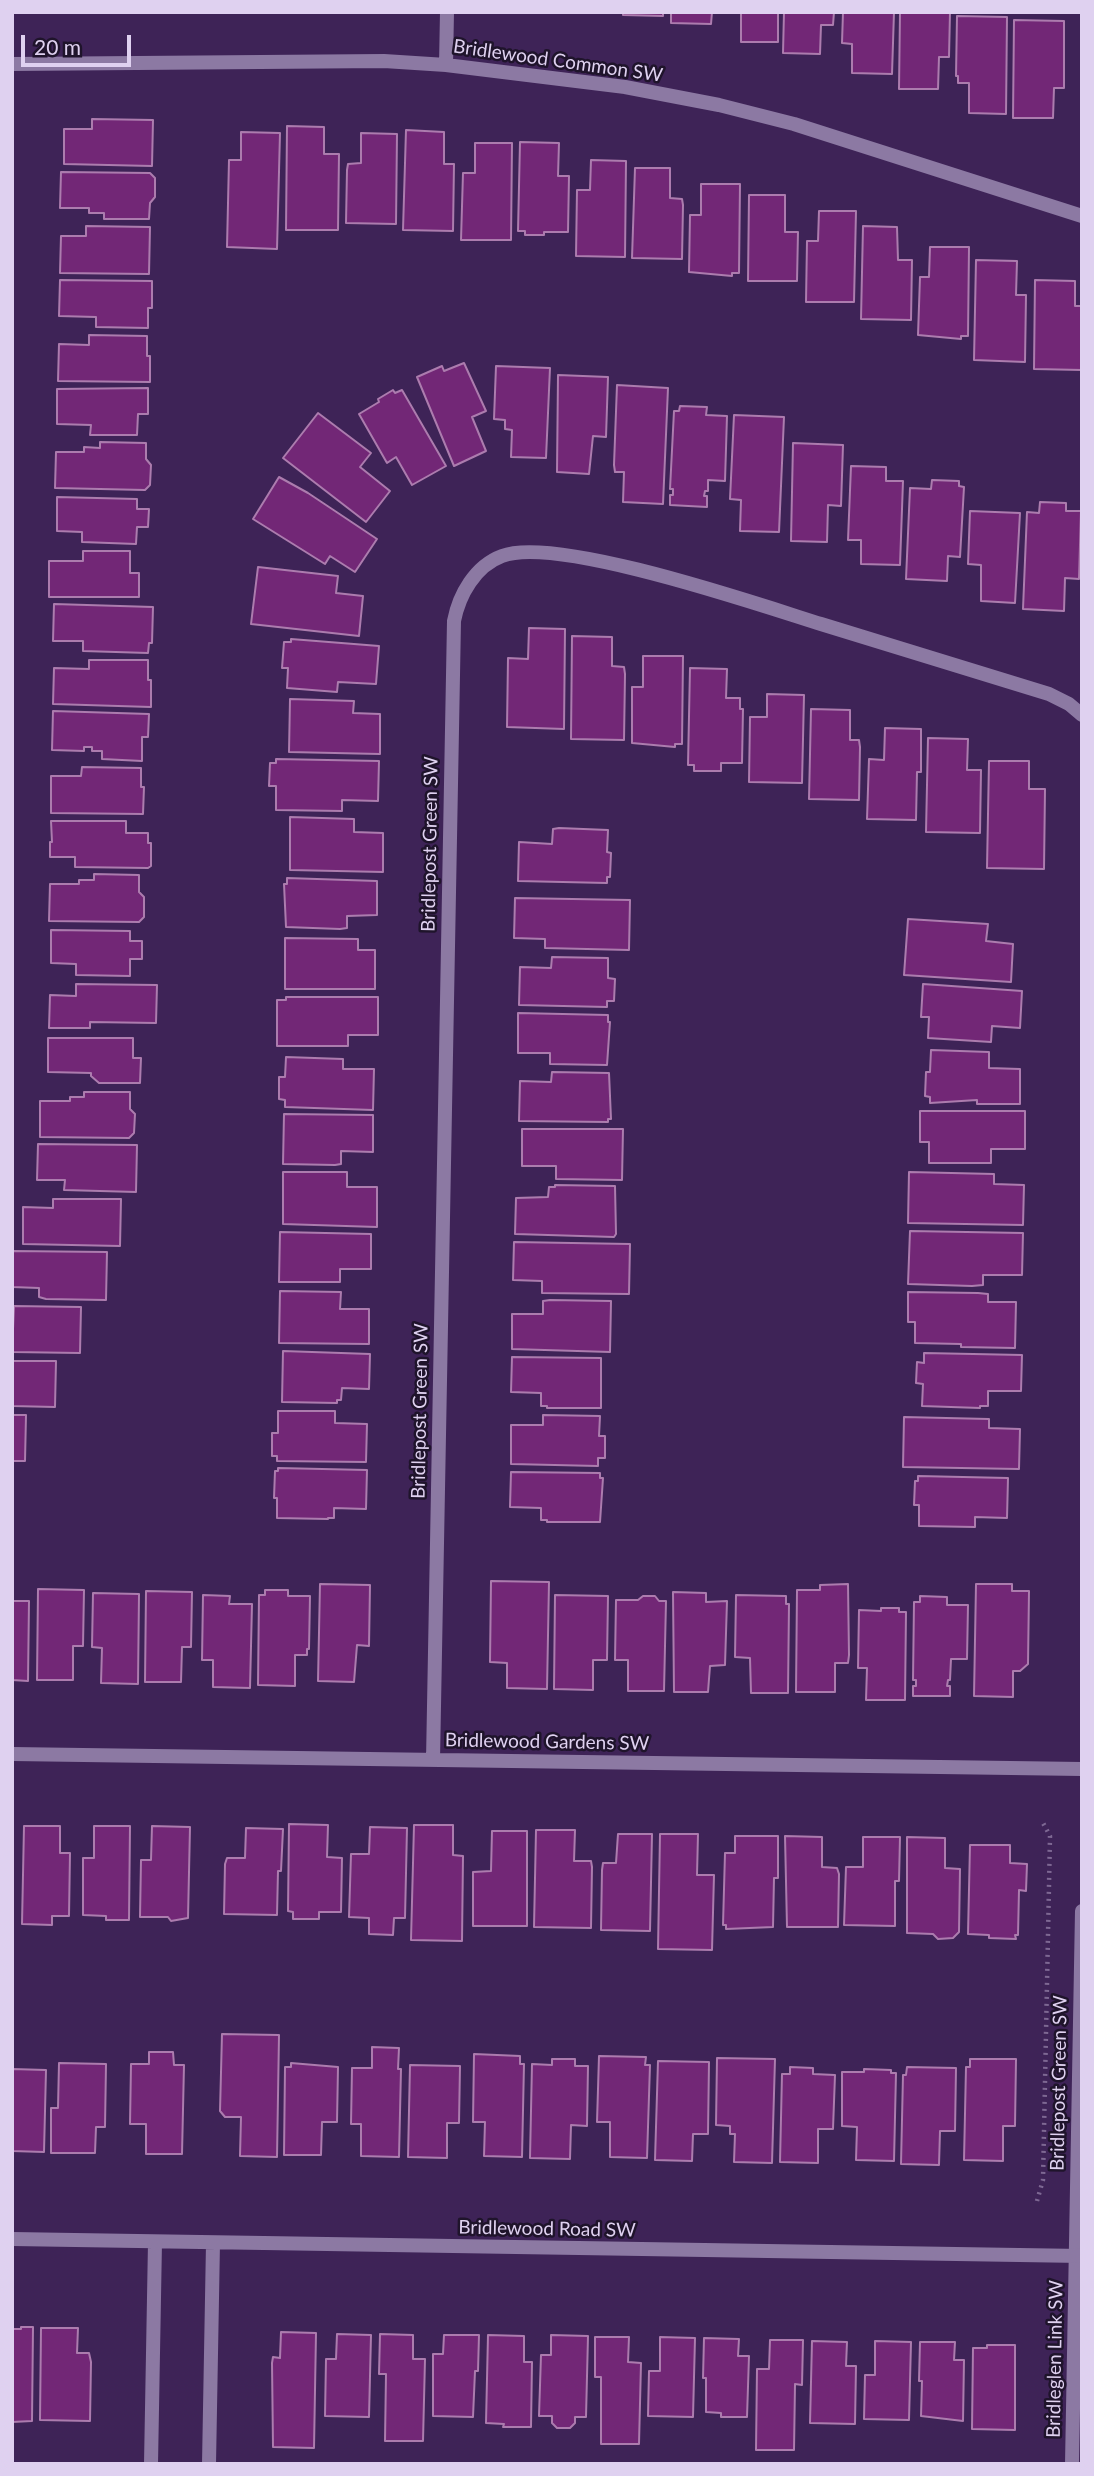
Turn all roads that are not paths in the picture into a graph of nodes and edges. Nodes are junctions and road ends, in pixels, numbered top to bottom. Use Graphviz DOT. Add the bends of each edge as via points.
graph roads {
  1 [pos="447,12"];
  2 [pos="12,64"];
  3 [pos="446,65"];
  4 [pos="1082,216"];
  5 [pos="1082,715"];
  6 [pos="12,1754"];
  7 [pos="433,1760"];
  8 [pos="1082,1769"];
  9 [pos="1082,1911"];
  10 [pos="12,2239"];
  11 [pos="155,2242"];
  12 [pos="213,2243"];
  13 [pos="1079,2256"];
  14 [pos="151,2464"];
  15 [pos="209,2464"];
  16 [pos="1072,2464"];
  1 -- 3 [label="street"];
  2 -- 3 [label="street, Bridlewood Common SW" via="320,60"];
  3 -- 4 [label="street, Bridlewood Common SW" via="625,87 719,104"];
  5 -- 7 [label="street, Bridlepost Green SW" via="1049,694 648,572 530,552 502,556 468,584 454,621"];
  6 -- 7 [label="street, Bridlewood Gardens SW"];
  7 -- 8 [label="street, Bridlewood Gardens SW"];
  9 -- 13 [label="street, Bridlepost Green SW"];
  10 -- 11 [label="street, Bridlewood Road SW"];
  11 -- 12 [label="street, Bridlewood Road SW"];
  11 -- 14 [label="street"];
  12 -- 13 [label="street, Bridlewood Road SW"];
  12 -- 15 [label="street"];
  13 -- 16 [label="street, Bridleglen Link SW"];
}
